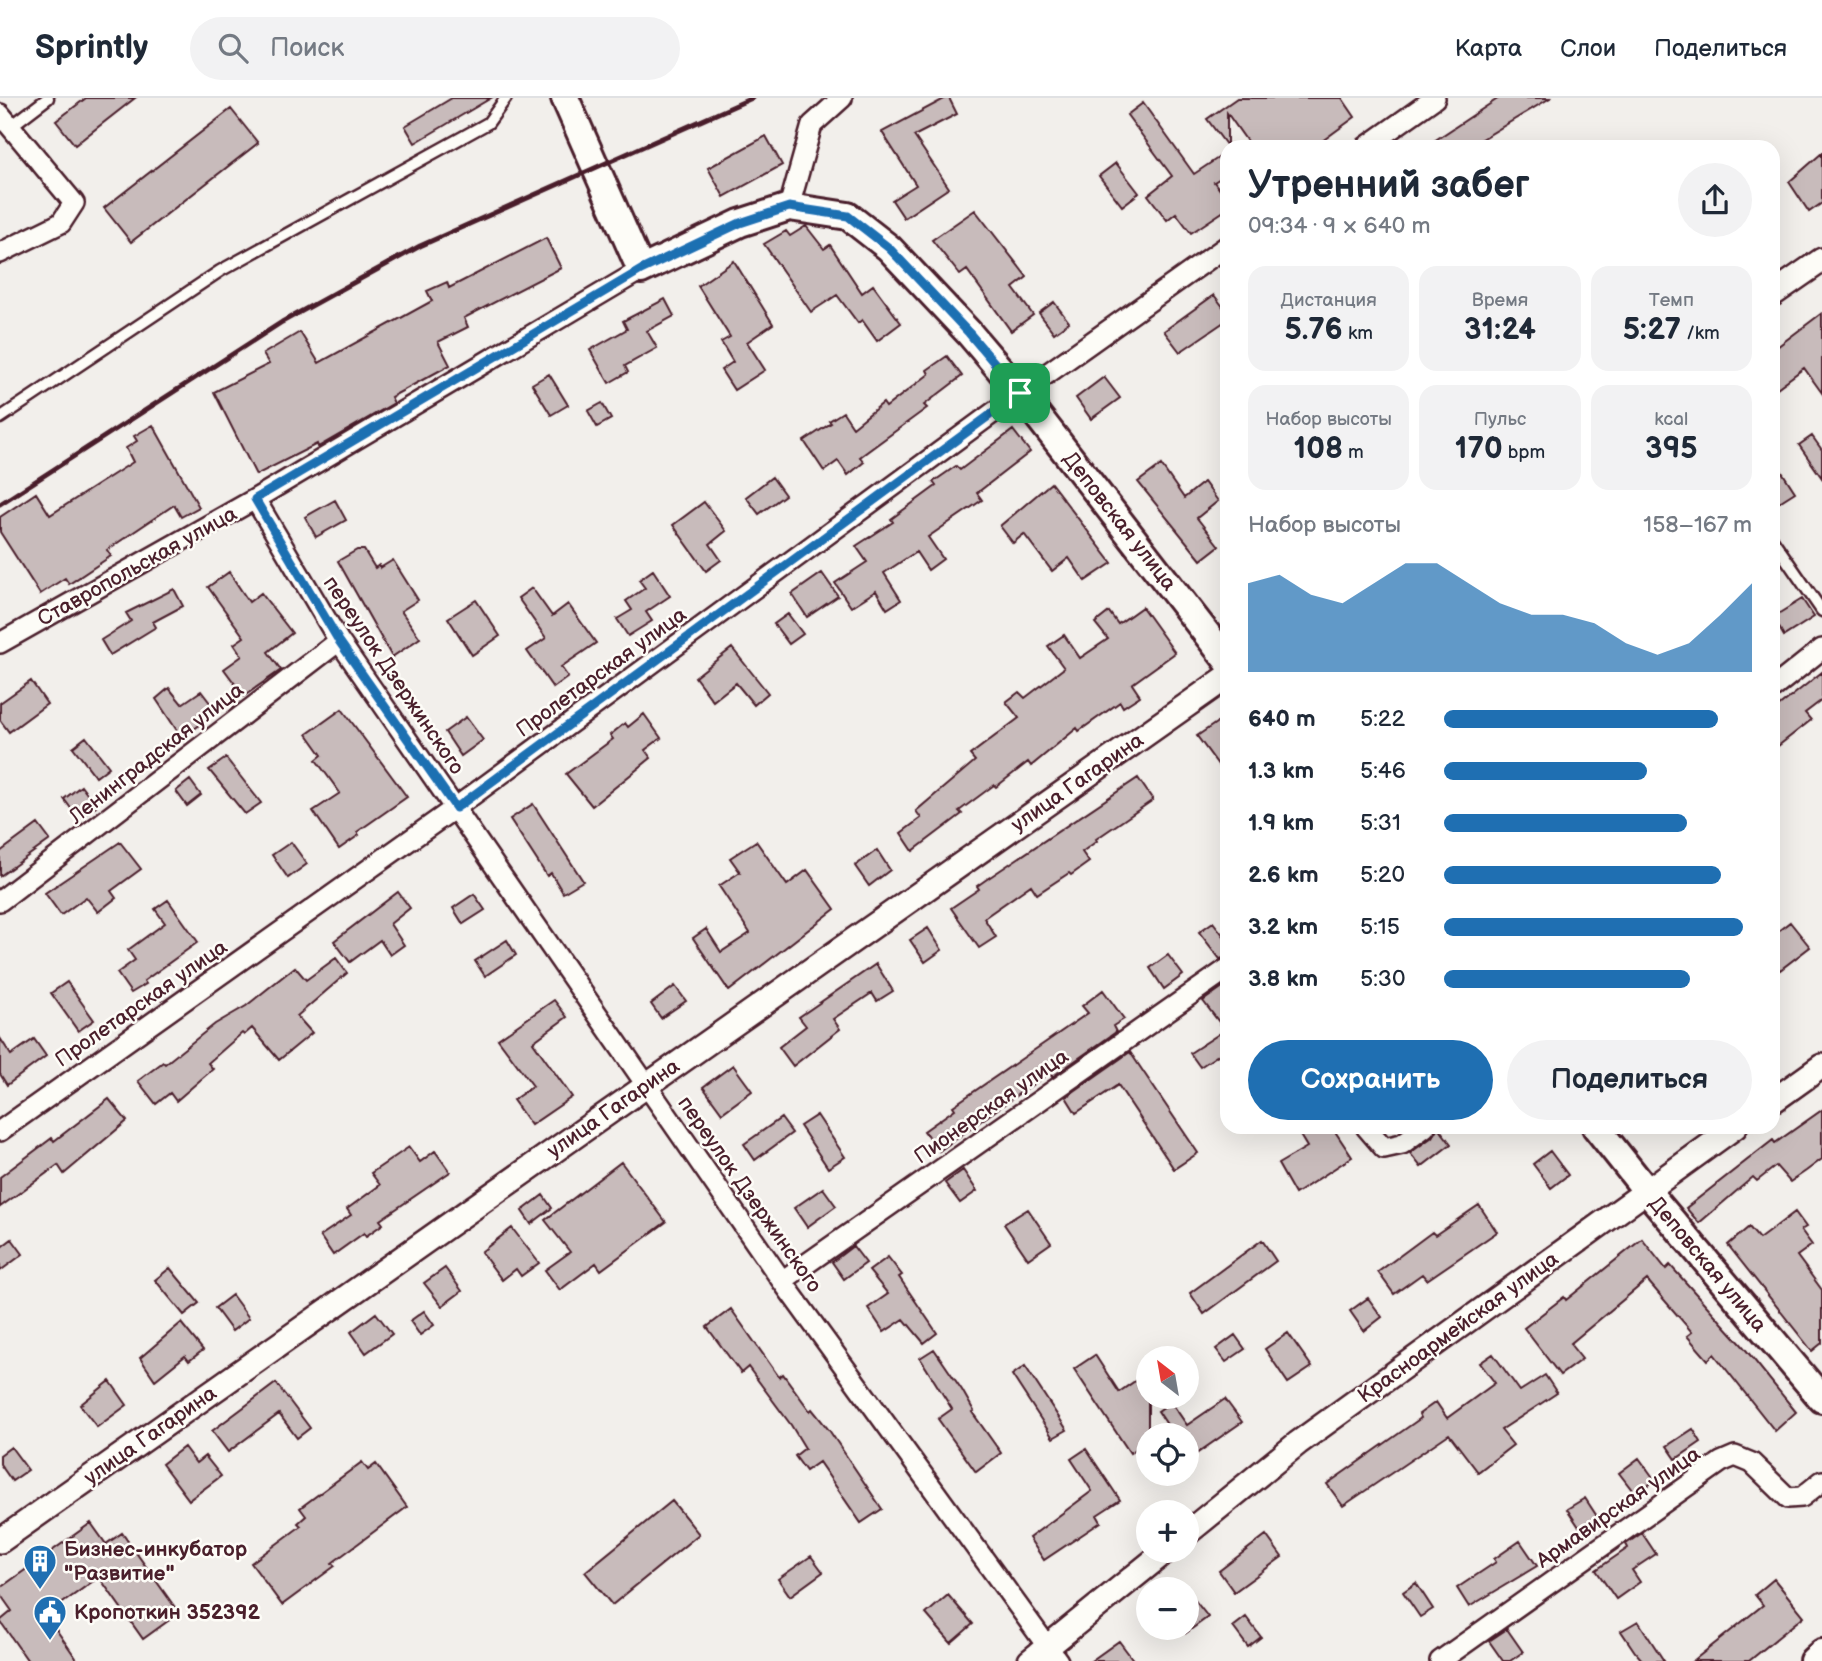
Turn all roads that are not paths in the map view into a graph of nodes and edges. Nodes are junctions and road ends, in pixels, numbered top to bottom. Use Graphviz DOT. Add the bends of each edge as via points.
graph roads {
  1 [pos="48,98"];
  2 [pos="506,98"];
  3 [pos="565,98"];
  4 [pos="842,98"];
  5 [pos="1435,98"];
  6 [pos="5,120"];
  7 [pos="1376,140"];
  8 [pos="789,207"];
  9 [pos="1220,251"];
  10 [pos="0,253"];
  11 [pos="1822,260"];
  12 [pos="641,270"];
  13 [pos="1780,289"];
  14 [pos="1020,393"];
  15 [pos="0,418"];
  16 [pos="255,499"];
  17 [pos="1780,550"];
  18 [pos="1822,611"];
  19 [pos="339,641"];
  20 [pos="0,643"];
  21 [pos="1822,649"];
  22 [pos="1220,651"];
  23 [pos="1220,682"];
  24 [pos="1780,682"];
  25 [pos="456,808"];
  26 [pos="0,901"];
  27 [pos="1220,974"];
  28 [pos="1822,1066"];
  29 [pos="646,1084"];
  30 [pos="1780,1096"];
  31 [pos="0,1131"];
  32 [pos="1372,1134"];
  33 [pos="1416,1134"];
  34 [pos="1602,1134"];
  35 [pos="1725,1134"];
  36 [pos="1646,1190"];
  37 [pos="782,1281"];
  38 [pos="1822,1399"];
  39 [pos="1822,1481"];
  40 [pos="1199,1523"];
  41 [pos="0,1541"];
  42 [pos="1152,1563"];
  43 [pos="1822,1653"];
  44 [pos="1046,1656"];
  45 [pos="1440,1661"];
  46 [pos="1813,1661"];
  1 -- 6 [label="lane"];
  2 -- 15 [label="lane" via="488,123 220,271"];
  3 -- 12 [label="main road"];
  4 -- 8 [label="street" via="812,125"];
  5 -- 7 [label="street"];
  6 -- 10 [label="street" via="74,203 61,223"];
  8 -- 12 [label="main road, Ставропольская улица" via="740,223"];
  8 -- 14 [label="main road, Деповская улица" via="848,216 889,248"];
  9 -- 14 [label="street, Пролетарская улица"];
  11 -- 13 [label="street"];
  12 -- 16 [label="street, Ставропольская улица"];
  14 -- 22 [label="main road, Деповская улица"];
  14 -- 25 [label="street, Пролетарская улица"];
  16 -- 19 [label="street, переулок Дзержинского"];
  16 -- 20 [label="street, Ставропольская улица"];
  17 -- 18 [label="lane"];
  19 -- 25 [label="street, переулок Дзержинского"];
  19 -- 26 [label="street, Ленинградская улица"];
  21 -- 24 [label="street"];
  23 -- 29 [label="street, улица Гагарина"];
  25 -- 29 [label="street, переулок Дзержинского"];
  25 -- 31 [label="street, Пролетарская улица"];
  27 -- 37 [label="street, Пионерская улица"];
  28 -- 30 [label="street"];
  29 -- 37 [label="street, переулок Дзержинского"];
  29 -- 41 [label="street, улица Гагарина"];
  32 -- 33 [label="street" via="1384,1147 1402,1144"];
  34 -- 36 [label="main road, Деповская улица"];
  35 -- 36 [label="street, Красноармейская улица"];
  36 -- 38 [label="main road, Деповская улица"];
  36 -- 40 [label="street, Красноармейская улица" via="1298,1443"];
  37 -- 44 [label="street, переулок Дзержинского"];
  39 -- 45 [label="street, Армавирская улица" via="1802,1497 1788,1498 1752,1463 1735,1456 1721,1462"];
  42 -- 44 [label="street"];
  43 -- 46 [label="main road"];
}
